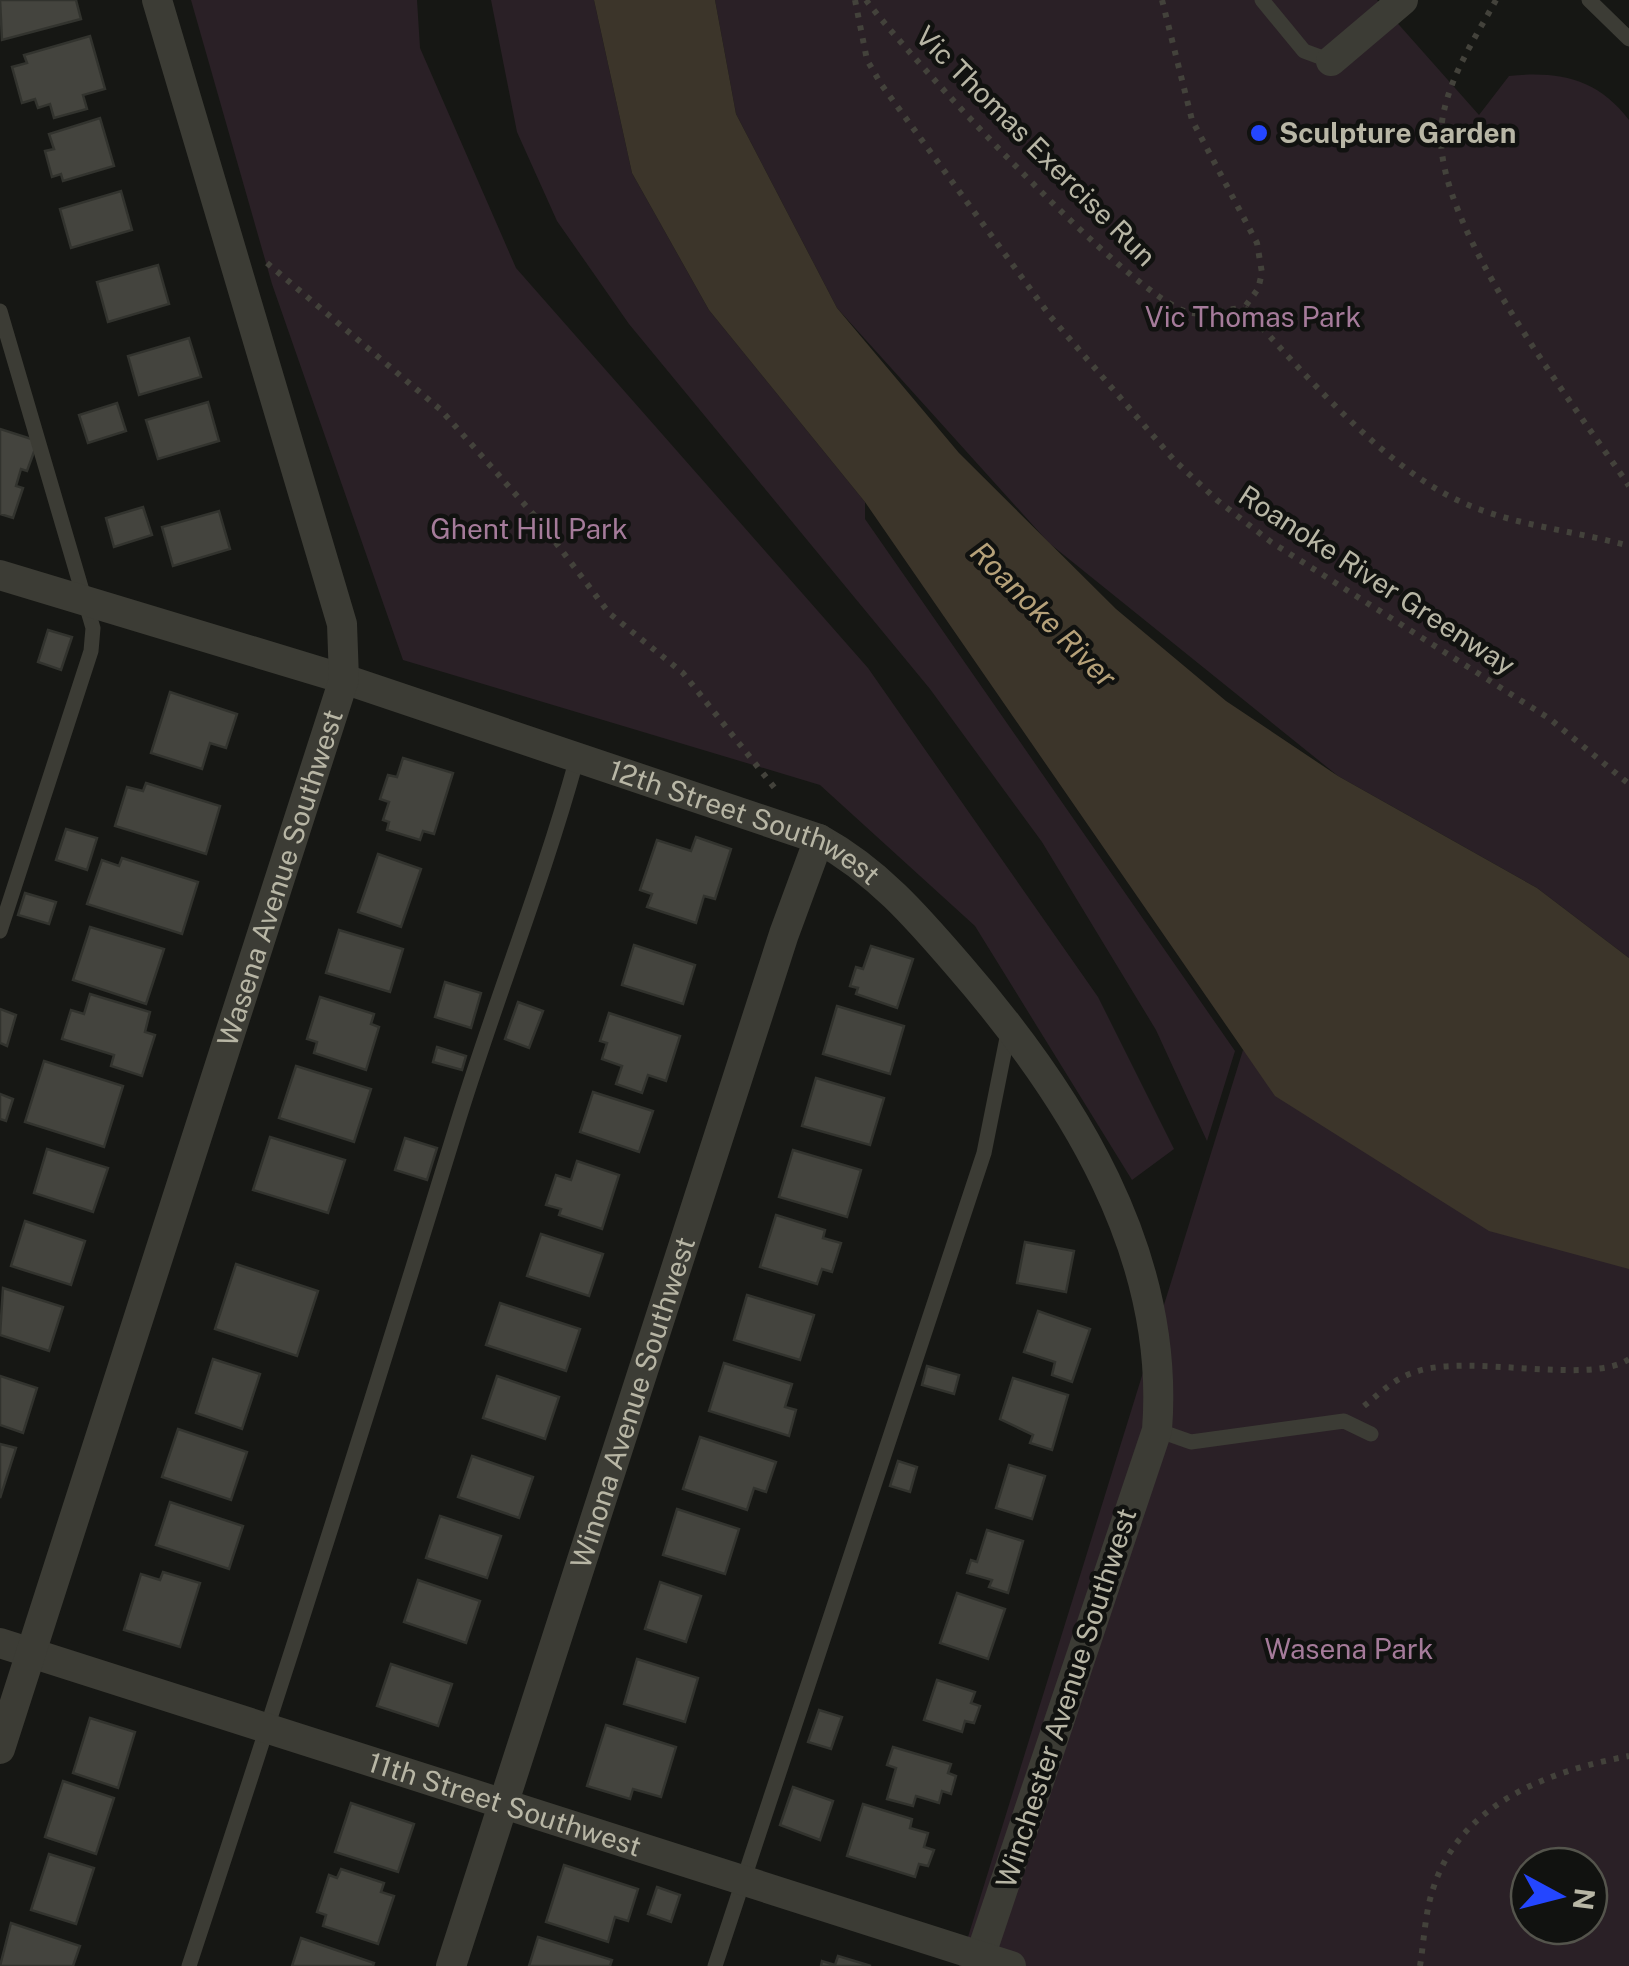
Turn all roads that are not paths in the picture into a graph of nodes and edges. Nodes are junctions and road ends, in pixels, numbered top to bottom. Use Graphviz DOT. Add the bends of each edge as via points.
graph roads {
  1 [pos="157,0"];
  2 [pos="1262,0"];
  3 [pos="1403,0"];
  4 [pos="1589,0"];
  5 [pos="1629,39"];
  6 [pos="1331,61"];
  7 [pos="0,312"];
  8 [pos="0,575"];
  9 [pos="87,602"];
  10 [pos="344,679"];
  11 [pos="576,758"];
  12 [pos="819,838"];
  13 [pos="0,931"];
  14 [pos="1010,1024"];
  15 [pos="1158,1430"];
  16 [pos="1371,1434"];
  17 [pos="0,1643"];
  18 [pos="31,1654"];
  19 [pos="268,1726"];
  20 [pos="0,1750"];
  21 [pos="504,1804"];
  22 [pos="743,1882"];
  23 [pos="978,1961"];
  24 [pos="189,1966"];
  25 [pos="451,1966"];
  26 [pos="715,1966"];
  27 [pos="1011,1966"];
  1 -- 10 [label="street, Wasena Avenue Southwest" via="342,624"];
  2 -- 6 [label="lane" via="1304,51"];
  3 -- 6 [label="street"];
  4 -- 5 [label="lane"];
  7 -- 9 [label="lane"];
  8 -- 9 [label="street, 12th Street Southwest"];
  9 -- 10 [label="street, 12th Street Southwest"];
  9 -- 13 [label="lane" via="92,651"];
  10 -- 11 [label="street, 12th Street Southwest"];
  10 -- 18 [label="street, Wasena Avenue Southwest"];
  11 -- 12 [label="street, 12th Street Southwest"];
  11 -- 19 [label="lane"];
  12 -- 14 [label="street, 12th Street Southwest" via="890,888"];
  12 -- 21 [label="street, Winona Avenue Southwest"];
  14 -- 15 [label="street, 12th Street Southwest" via="1082,1130 1120,1216 1158,1346"];
  14 -- 22 [label="lane" via="984,1153"];
  15 -- 16 [label="lane" via="1191,1442 1344,1421"];
  15 -- 23 [label="street, Winchester Avenue Southwest"];
  17 -- 18 [label="street, 11th Street Southwest"];
  18 -- 19 [label="street, 11th Street Southwest"];
  18 -- 20 [label="street, Wasena Avenue Southwest"];
  19 -- 21 [label="street, 11th Street Southwest"];
  19 -- 24 [label="lane"];
  21 -- 22 [label="street, 11th Street Southwest"];
  21 -- 25 [label="street, Winona Avenue Southwest"];
  22 -- 23 [label="street, 11th Street Southwest"];
  22 -- 26 [label="lane"];
  23 -- 27 [label="street, 11th Street Southwest"];
}
